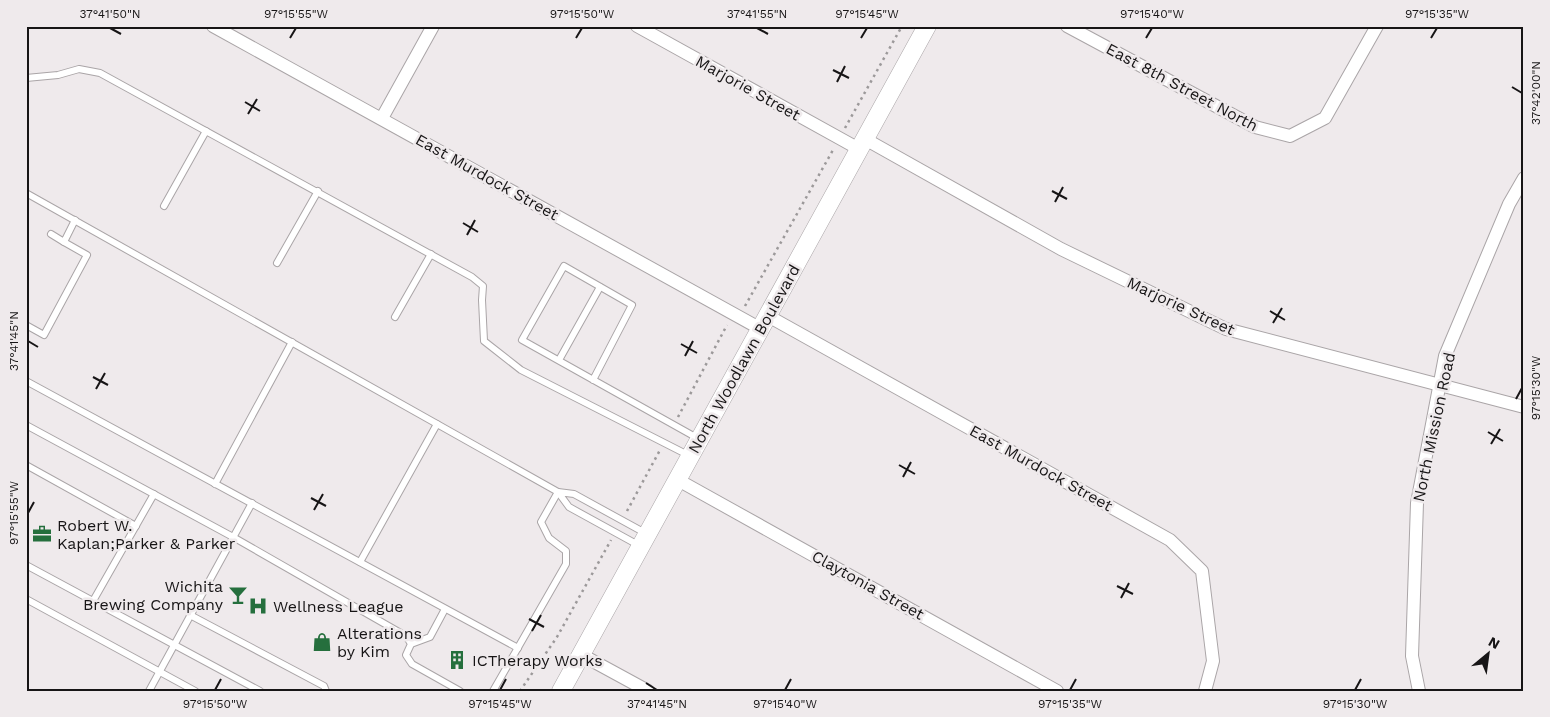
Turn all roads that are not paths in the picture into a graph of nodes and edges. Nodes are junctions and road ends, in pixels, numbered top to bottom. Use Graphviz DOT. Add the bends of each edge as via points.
graph roads {
  1 [pos="213,26"];
  2 [pos="432,26"];
  3 [pos="637,26"];
  4 [pos="927,26"];
  5 [pos="1067,26"];
  6 [pos="1377,26"];
  7 [pos="26,78"];
  8 [pos="382,118"];
  9 [pos="206,131"];
  10 [pos="862,144"];
  11 [pos="1524,178"];
  12 [pos="318,191"];
  13 [pos="26,193"];
  14 [pos="164,206"];
  15 [pos="75,220"];
  16 [pos="51,234"];
  17 [pos="64,242"];
  18 [pos="431,254"];
  19 [pos="277,263"];
  20 [pos="600,287"];
  21 [pos="395,317"];
  22 [pos="764,323"];
  23 [pos="26,325"];
  24 [pos="292,342"];
  25 [pos="559,360"];
  26 [pos="593,380"];
  27 [pos="26,381"];
  28 [pos="1440,384"];
  29 [pos="1524,407"];
  30 [pos="437,424"];
  31 [pos="26,425"];
  32 [pos="700,440"];
  33 [pos="691,457"];
  34 [pos="26,465"];
  35 [pos="678,480"];
  36 [pos="215,484"];
  37 [pos="558,492"];
  38 [pos="154,494"];
  39 [pos="252,503"];
  40 [pos="136,526"];
  41 [pos="233,537"];
  42 [pos="645,541"];
  43 [pos="360,562"];
  44 [pos="26,565"];
  45 [pos="26,599"];
  46 [pos="93,601"];
  47 [pos="445,609"];
  48 [pos="190,615"];
  49 [pos="411,644"];
  50 [pos="174,645"];
  51 [pos="518,648"];
  52 [pos="580,654"];
  53 [pos="159,672"];
  54 [pos="149,691"];
  55 [pos="194,691"];
  56 [pos="260,691"];
  57 [pos="326,691"];
  58 [pos="460,691"];
  59 [pos="493,691"];
  60 [pos="561,691"];
  61 [pos="648,691"];
  62 [pos="1057,691"];
  63 [pos="1204,691"];
  64 [pos="1418,691"];
  1 -- 8 [label="street, East Murdock Street"];
  2 -- 8 [label="street"];
  3 -- 10 [label="street, Marjorie Street" via="839,138"];
  4 -- 10 [label="main road, North Woodlawn Boulevard"];
  5 -- 6 [label="street, East 8th Street North" via="1255,127 1290,136 1325,118"];
  7 -- 9 [label="lane" via="79,69 100,73"];
  8 -- 22 [label="street, East Murdock Street" via="736,316"];
  9 -- 12 [label="lane"];
  9 -- 14 [label="lane"];
  10 -- 22 [label="main road, North Woodlawn Boulevard"];
  10 -- 28 [label="street, Marjorie Street" via="1061,249 1226,329"];
  11 -- 28 [label="street, North Mission Road" via="1509,204 1446,356"];
  12 -- 18 [label="lane"];
  12 -- 19 [label="lane"];
  13 -- 15 [label="lane"];
  15 -- 17 [label="lane"];
  15 -- 24 [label="lane"];
  16 -- 17 [label="lane"];
  17 -- 23 [label="lane" via="88,255 44,335"];
  18 -- 21 [label="lane"];
  18 -- 33 [label="lane" via="483,286 484,341 496,352 521,370"];
  20 -- 25 [label="lane"];
  20 -- 25 [label="lane" via="564,266 522,340"];
  20 -- 26 [label="lane" via="632,305"];
  22 -- 32 [label="main road, North Woodlawn Boulevard"];
  22 -- 63 [label="street, East Murdock Street" via="1170,540 1202,571 1213,661"];
  24 -- 30 [label="lane"];
  24 -- 36 [label="lane"];
  25 -- 26 [label="lane"];
  26 -- 32 [label="lane"];
  27 -- 36 [label="lane"];
  28 -- 29 [label="street, Marjorie Street"];
  28 -- 64 [label="street, North Mission Road" via="1417,504 1412,656"];
  30 -- 37 [label="lane"];
  30 -- 43 [label="lane"];
  31 -- 38 [label="lane"];
  32 -- 33 [label="main road, North Woodlawn Boulevard"];
  33 -- 35 [label="main road, North Woodlawn Boulevard"];
  34 -- 40 [label="lane"];
  35 -- 42 [label="main road, North Woodlawn Boulevard"];
  35 -- 62 [label="street, Claytonia Street"];
  36 -- 39 [label="lane"];
  37 -- 42 [label="lane" via="574,494 622,520"];
  37 -- 42 [label="lane" via="569,507 615,532"];
  37 -- 51 [label="lane" via="542,522 549,538 566,552 566,564"];
  38 -- 40 [label="lane"];
  38 -- 41 [label="lane"];
  39 -- 41 [label="lane"];
  39 -- 43 [label="lane"];
  40 -- 46 [label="lane"];
  41 -- 48 [label="lane"];
  41 -- 49 [label="lane" via="406,636"];
  42 -- 52 [label="main road, North Woodlawn Boulevard"];
  43 -- 47 [label="lane"];
  44 -- 46 [label="lane"];
  45 -- 53 [label="lane"];
  46 -- 50 [label="lane"];
  47 -- 49 [label="lane" via="430,637"];
  47 -- 51 [label="lane"];
  48 -- 50 [label="lane"];
  48 -- 57 [label="lane" via="324,686"];
  49 -- 58 [label="lane" via="406,655 412,664"];
  50 -- 53 [label="lane"];
  50 -- 56 [label="lane"];
  51 -- 59 [label="lane"];
  52 -- 60 [label="main road, North Woodlawn Boulevard"];
  52 -- 61 [label="street"];
  53 -- 54 [label="lane"];
  53 -- 55 [label="lane"];
}
